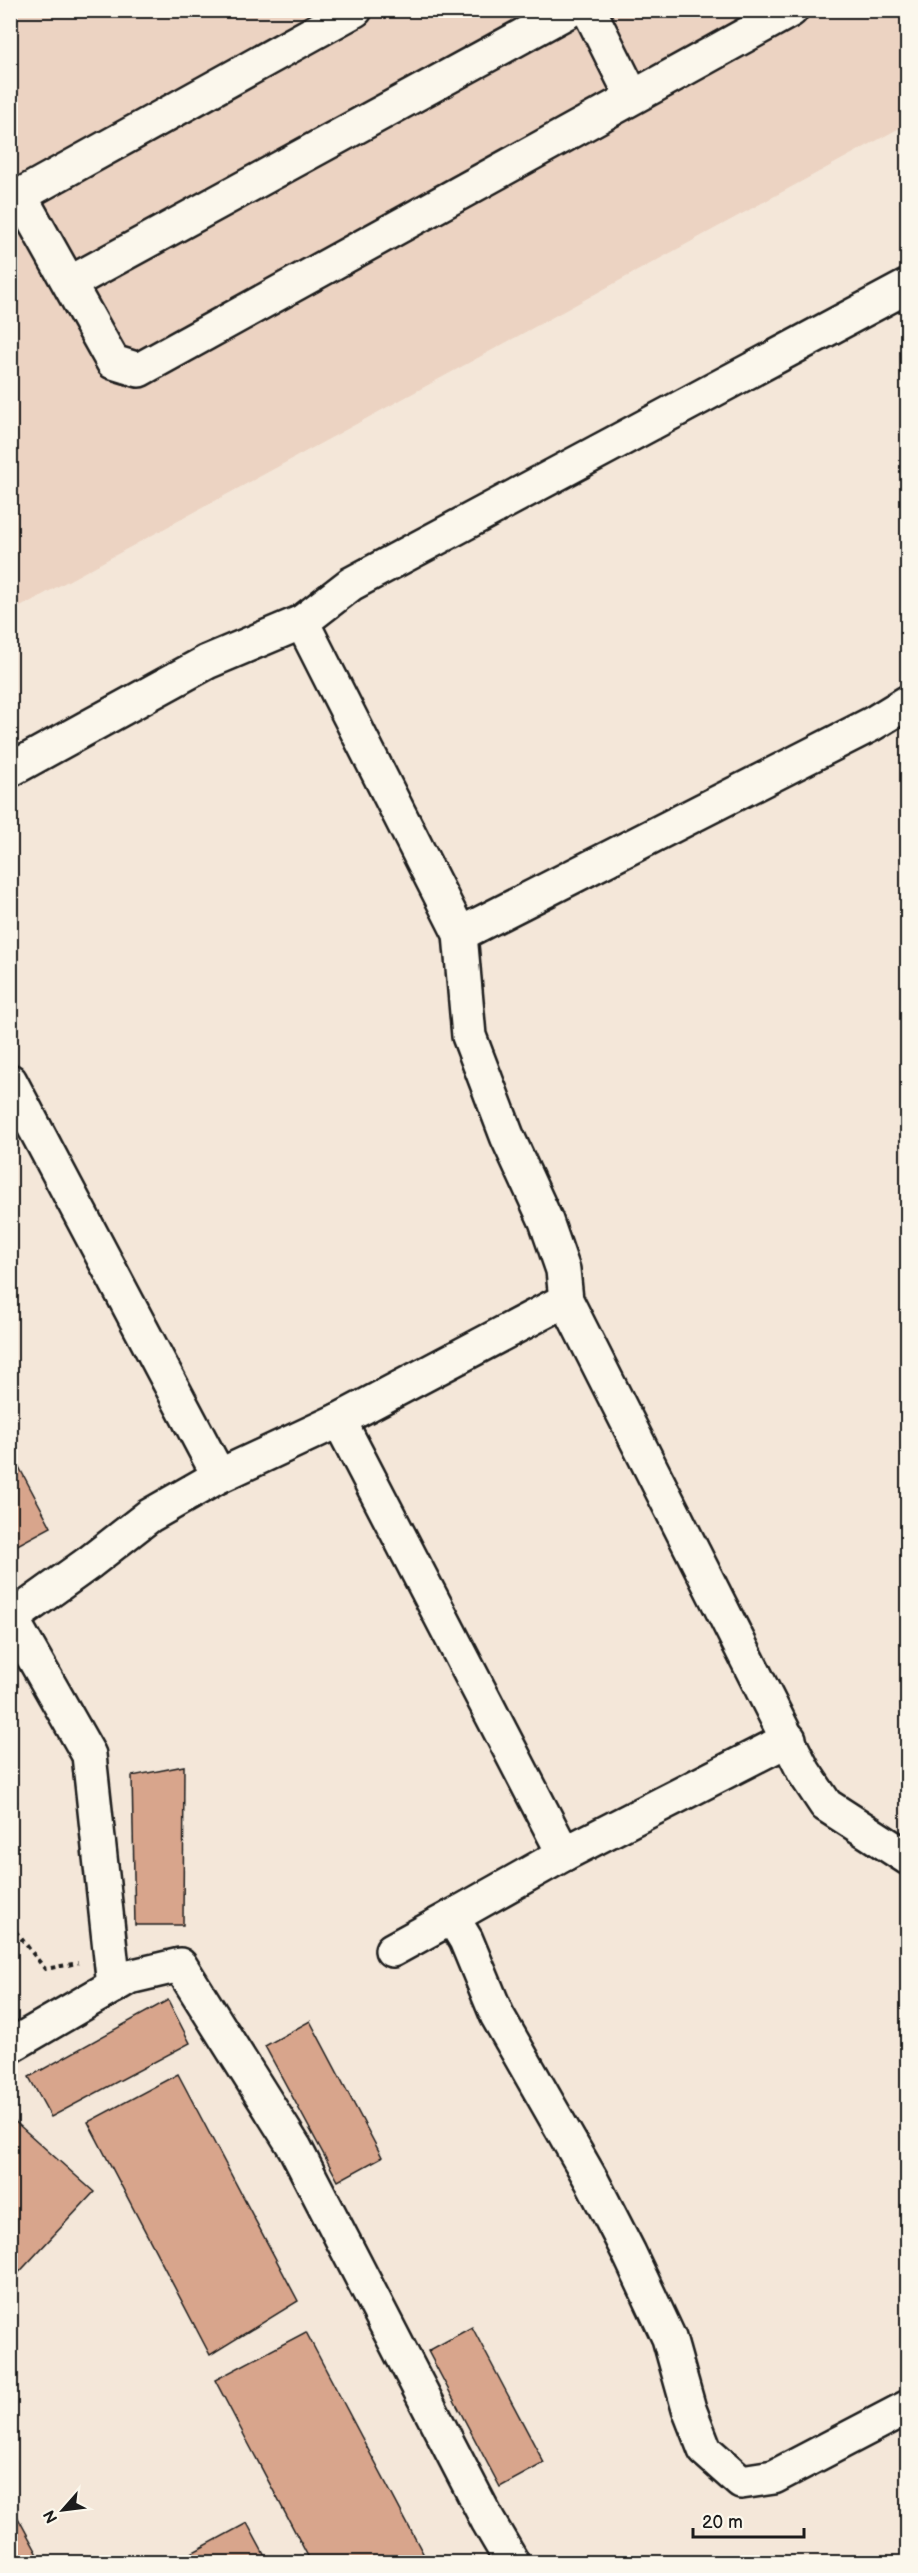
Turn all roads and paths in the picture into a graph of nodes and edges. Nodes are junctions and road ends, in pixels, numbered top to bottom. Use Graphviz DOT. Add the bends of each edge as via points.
graph roads {
  1 [pos="355,10"];
  2 [pos="570,10"];
  3 [pos="589,10"];
  4 [pos="791,10"];
  5 [pos="632,96"];
  6 [pos="15,198"];
  7 [pos="70,283"];
  8 [pos="908,286"];
  9 [pos="302,622"];
  10 [pos="908,702"];
  11 [pos="10,770"];
  12 [pos="459,934"];
  13 [pos="10,1081"];
  14 [pos="566,1300"];
  15 [pos="339,1420"];
  16 [pos="219,1476"];
  17 [pos="11,1617"];
  18 [pos="789,1738"];
  19 [pos="564,1854"];
  20 [pos="908,1858"];
  21 [pos="452,1917"];
  22 [pos="10,1924"];
  23 [pos="392,1950"];
  24 [pos="113,1975"];
  25 [pos="10,2046"];
  26 [pos="908,2407"];
  27 [pos="512,2562"];
  1 -- 6 [label="street"];
  2 -- 7 [label="street"];
  3 -- 5 [label="street"];
  4 -- 5 [label="street"];
  5 -- 7 [label="street" via="139,370 113,362"];
  6 -- 7 [label="street"];
  8 -- 9 [label="street" via="351,584"];
  9 -- 11 [label="street" via="207,662"];
  9 -- 12 [label="street"];
  10 -- 12 [label="street" via="872,724"];
  12 -- 14 [label="street" via="469,1036 507,1136 546,1221 563,1270"];
  13 -- 16 [label="street"];
  14 -- 15 [label="street"];
  14 -- 18 [label="street"];
  15 -- 16 [label="street"];
  15 -- 19 [label="street"];
  16 -- 17 [label="street" via="149,1516"];
  17 -- 24 [label="street" via="89,1755"];
  18 -- 19 [label="street"];
  18 -- 20 [label="street" via="804,1773 826,1805"];
  19 -- 21 [label="street"];
  21 -- 23 [label="street"];
  21 -- 26 [label="street" via="466,1940 497,2015 629,2253 669,2338 705,2450 741,2482 774,2477"];
  22 -- 24 [label="path" via="45,1969 74,1963"];
  24 -- 25 [label="street"];
  24 -- 27 [label="street" via="129,1977 180,1965 295,2148"];
}
